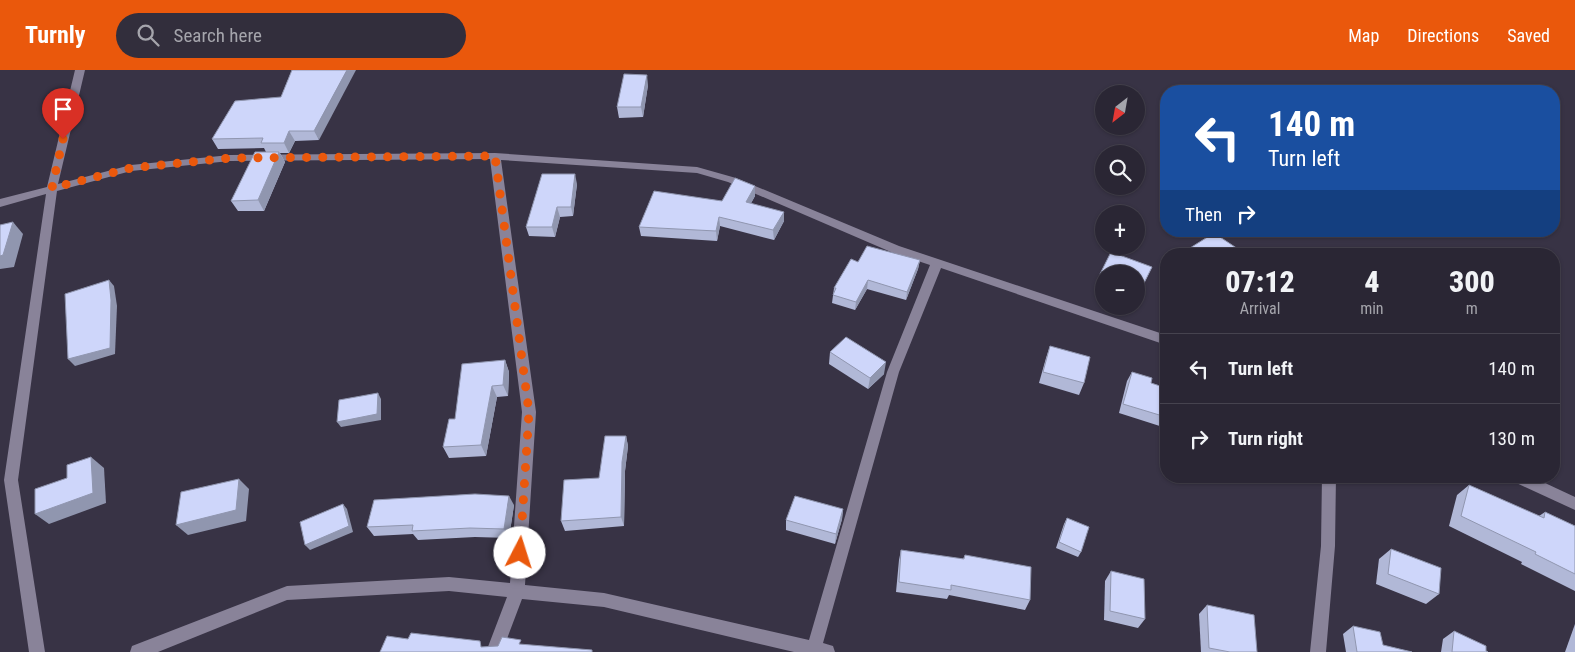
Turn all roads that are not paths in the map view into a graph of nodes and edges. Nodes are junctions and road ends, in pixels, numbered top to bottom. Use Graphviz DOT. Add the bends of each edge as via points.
graph roads {
  1 [pos="80,70"];
  2 [pos="495,156"];
  3 [pos="52,188"];
  4 [pos="0,203"];
  5 [pos="937,263"];
  6 [pos="1160,338"];
  7 [pos="1329,483"];
  8 [pos="1530,483"];
  9 [pos="1575,504"];
  10 [pos="517,591"];
  11 [pos="821,650"];
  12 [pos="37,652"];
  13 [pos="138,652"];
  14 [pos="494,652"];
  15 [pos="1318,652"];
  1 -- 3 [label="street"];
  2 -- 3 [label="street" via="230,158 131,168"];
  2 -- 5 [label="street" via="697,170 732,180 895,249"];
  2 -- 10 [label="street" via="529,412"];
  3 -- 4 [label="street"];
  3 -- 12 [label="street" via="11,480"];
  5 -- 6 [label="street"];
  5 -- 11 [label="street" via="893,372"];
  7 -- 15 [label="street" via="1328,546"];
  8 -- 9 [label="street"];
  10 -- 11 [label="street" via="604,600"];
  10 -- 13 [label="street" via="449,584 287,593"];
  10 -- 14 [label="street"];
}
